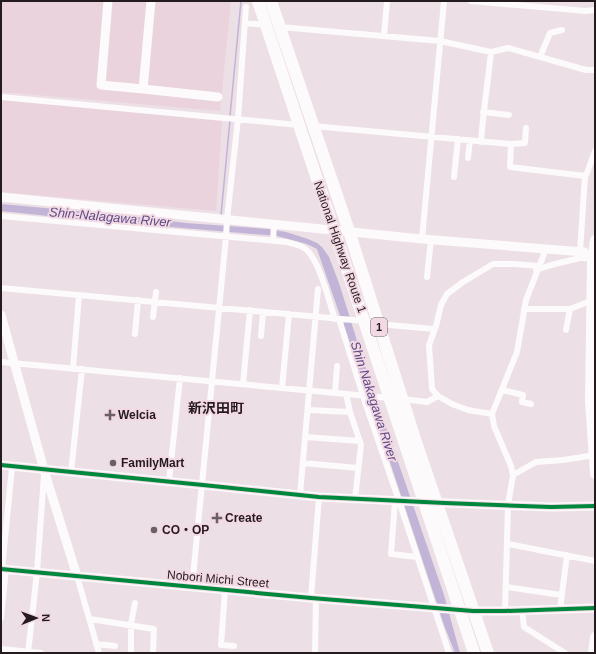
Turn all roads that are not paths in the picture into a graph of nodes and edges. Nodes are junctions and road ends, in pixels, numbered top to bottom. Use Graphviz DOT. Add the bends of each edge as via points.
graph roads {
  1 [pos="108,1"];
  2 [pos="152,1"];
  3 [pos="258,1"];
  4 [pos="271,1"];
  5 [pos="444,1"];
  6 [pos="471,1"];
  7 [pos="387,2"];
  8 [pos="246,7"];
  9 [pos="595,10"];
  10 [pos="245,23"];
  11 [pos="266,25"];
  12 [pos="280,27"];
  13 [pos="562,30"];
  14 [pos="384,36"];
  15 [pos="440,42"];
  16 [pos="491,52"];
  17 [pos="540,57"];
  18 [pos="595,70"];
  19 [pos="143,89"];
  20 [pos="1,97"];
  21 [pos="218,97"];
  22 [pos="483,112"];
  23 [pos="509,115"];
  24 [pos="238,119"];
  25 [pos="299,125"];
  26 [pos="313,126"];
  27 [pos="526,128"];
  28 [pos="432,136"];
  29 [pos="458,139"];
  30 [pos="470,140"];
  31 [pos="481,142"];
  32 [pos="511,144"];
  33 [pos="595,151"];
  34 [pos="468,158"];
  35 [pos="585,176"];
  36 [pos="454,177"];
  37 [pos="1,197"];
  38 [pos="89,206"];
  39 [pos="1,216"];
  40 [pos="226,220"];
  41 [pos="88,224"];
  42 [pos="274,225"];
  43 [pos="334,230"];
  44 [pos="348,231"];
  45 [pos="226,237"];
  46 [pos="426,239"];
  47 [pos="273,240"];
  48 [pos="595,240"];
  49 [pos="546,249"];
  50 [pos="588,254"];
  51 [pos="537,268"];
  52 [pos="427,277"];
  53 [pos="1,288"];
  54 [pos="318,290"];
  55 [pos="156,292"];
  56 [pos="80,294"];
  57 [pos="138,300"];
  58 [pos="593,300"];
  59 [pos="154,301"];
  60 [pos="219,307"];
  61 [pos="524,309"];
  62 [pos="570,309"];
  63 [pos="250,310"];
  64 [pos="263,312"];
  65 [pos="1,314"];
  66 [pos="289,314"];
  67 [pos="153,317"];
  68 [pos="316,317"];
  69 [pos="337,319"];
  70 [pos="360,321"];
  71 [pos="378,324"];
  72 [pos="434,329"];
  73 [pos="566,330"];
  74 [pos="135,334"];
  75 [pos="261,336"];
  76 [pos="1,362"];
  77 [pos="15,364"];
  78 [pos="338,366"];
  79 [pos="73,369"];
  80 [pos="82,369"];
  81 [pos="180,378"];
  82 [pos="212,381"];
  83 [pos="243,384"];
  84 [pos="282,388"];
  85 [pos="310,390"];
  86 [pos="502,390"];
  87 [pos="335,393"];
  88 [pos="346,394"];
  89 [pos="364,396"];
  90 [pos="438,396"];
  91 [pos="386,397"];
  92 [pos="403,399"];
  93 [pos="531,404"];
  94 [pos="308,410"];
  95 [pos="350,412"];
  96 [pos="492,414"];
  97 [pos="305,437"];
  98 [pos="360,441"];
  99 [pos="594,455"];
  100 [pos="302,463"];
  101 [pos="1,465"];
  102 [pos="12,466"];
  103 [pos="358,468"];
  104 [pos="44,470"];
  105 [pos="71,472"];
  106 [pos="595,474"];
  107 [pos="513,475"];
  108 [pos="169,482"];
  109 [pos="203,484"];
  110 [pos="300,495"];
  111 [pos="319,497"];
  112 [pos="355,499"];
  113 [pos="397,501"];
  114 [pos="427,502"];
  115 [pos="508,505"];
  116 [pos="595,506"];
  117 [pos="508,544"];
  118 [pos="567,555"];
  119 [pos="417,557"];
  120 [pos="595,561"];
  121 [pos="3,569"];
  122 [pos="38,572"];
  123 [pos="77,576"];
  124 [pos="192,587"];
  125 [pos="506,587"];
  126 [pos="225,590"];
  127 [pos="561,595"];
  128 [pos="313,598"];
  129 [pos="134,603"];
  130 [pos="434,608"];
  131 [pos="595,608"];
  132 [pos="560,609"];
  133 [pos="458,610"];
  134 [pos="522,610"];
  135 [pos="474,611"];
  136 [pos="505,611"];
  137 [pos="1,618"];
  138 [pos="90,618"];
  139 [pos="131,624"];
  140 [pos="595,637"];
  141 [pos="96,644"];
  142 [pos="115,646"];
  143 [pos="234,646"];
  144 [pos="1,649"];
  145 [pos="28,652"];
  146 [pos="42,653"];
  147 [pos="99,653"];
  148 [pos="132,653"];
  149 [pos="153,653"];
  150 [pos="315,653"];
  151 [pos="449,653"];
  152 [pos="474,653"];
  153 [pos="488,653"];
  154 [pos="565,653"];
  155 [pos="593,653"];
  1 -- 19 [label="street" via="102,85"];
  2 -- 19 [label="street"];
  3 -- 11 [label="highway, National Highway Route 1 / 1"];
  4 -- 12 [label="highway, National Highway Route 1 / 1"];
  5 -- 15 [label="street"];
  6 -- 9 [label="street"];
  7 -- 14 [label="street"];
  8 -- 10 [label="street"];
  10 -- 11 [label="street"];
  10 -- 24 [label="street"];
  11 -- 25 [label="highway, National Highway Route 1 / 1"];
  12 -- 14 [label="street"];
  12 -- 26 [label="highway, National Highway Route 1 / 1"];
  13 -- 17 [label="street" via="550,33"];
  14 -- 15 [label="street"];
  15 -- 16 [label="street"];
  15 -- 28 [label="street"];
  16 -- 17 [label="street" via="508,48"];
  16 -- 22 [label="street"];
  17 -- 18 [label="street" via="586,70"];
  19 -- 21 [label="street"];
  20 -- 24 [label="street"];
  22 -- 23 [label="street"];
  22 -- 31 [label="street"];
  24 -- 25 [label="street"];
  24 -- 40 [label="street"];
  25 -- 43 [label="highway, National Highway Route 1 / 1"];
  26 -- 28 [label="street"];
  26 -- 44 [label="highway, National Highway Route 1 / 1"];
  27 -- 32 [label="street" via="525,143"];
  28 -- 29 [label="street"];
  28 -- 46 [label="street"];
  29 -- 30 [label="street"];
  29 -- 36 [label="street"];
  30 -- 31 [label="street"];
  30 -- 34 [label="street"];
  31 -- 32 [label="street"];
  32 -- 35 [label="street" via="510,167"];
  33 -- 35 [label="street"];
  35 -- 50 [label="street"];
  37 -- 38 [label="street"];
  38 -- 40 [label="street"];
  38 -- 41 [label="street"];
  39 -- 41 [label="street"];
  40 -- 42 [label="street"];
  40 -- 45 [label="street"];
  41 -- 45 [label="street"];
  42 -- 43 [label="street"];
  42 -- 47 [label="street"];
  43 -- 44 [label="street"];
  43 -- 70 [label="highway, National Highway Route 1 / 1"];
  44 -- 46 [label="street"];
  44 -- 71 [label="highway, National Highway Route 1 / 1"];
  45 -- 47 [label="street"];
  45 -- 60 [label="street"];
  46 -- 49 [label="street"];
  46 -- 52 [label="street"];
  47 -- 69 [label="street" via="306,249 315,260"];
  48 -- 50 [label="main road"];
  49 -- 50 [label="street"];
  49 -- 51 [label="street"];
  50 -- 51 [label="street"];
  50 -- 58 [label="main road"];
  51 -- 61 [label="street"];
  51 -- 72 [label="street" via="493,264 447,294"];
  53 -- 56 [label="street"];
  54 -- 68 [label="street"];
  55 -- 59 [label="street"];
  56 -- 57 [label="street"];
  56 -- 79 [label="street"];
  57 -- 59 [label="street"];
  57 -- 74 [label="street"];
  58 -- 62 [label="street"];
  58 -- 99 [label="main road" via="590,401"];
  59 -- 60 [label="street"];
  59 -- 67 [label="street"];
  60 -- 63 [label="street"];
  60 -- 82 [label="street"];
  61 -- 62 [label="street"];
  61 -- 86 [label="street" via="517,352"];
  62 -- 73 [label="street"];
  63 -- 64 [label="street"];
  63 -- 83 [label="street"];
  64 -- 66 [label="street"];
  64 -- 75 [label="street"];
  65 -- 77 [label="street"];
  66 -- 68 [label="street"];
  66 -- 84 [label="street"];
  68 -- 69 [label="street"];
  68 -- 85 [label="street"];
  69 -- 70 [label="street"];
  69 -- 89 [label="street"];
  70 -- 91 [label="highway, National Highway Route 1 / 1"];
  71 -- 72 [label="street"];
  71 -- 92 [label="highway, National Highway Route 1 / 1"];
  72 -- 90 [label="street" via="429,345 432,389"];
  76 -- 77 [label="street"];
  77 -- 79 [label="street"];
  77 -- 104 [label="street"];
  78 -- 87 [label="street"];
  79 -- 80 [label="street"];
  80 -- 81 [label="street"];
  80 -- 105 [label="street"];
  81 -- 82 [label="street"];
  81 -- 108 [label="street"];
  82 -- 83 [label="street"];
  82 -- 109 [label="street"];
  83 -- 84 [label="street"];
  84 -- 85 [label="street"];
  85 -- 87 [label="street"];
  85 -- 94 [label="street"];
  86 -- 93 [label="street" via="523,395 522,402"];
  86 -- 96 [label="street"];
  87 -- 88 [label="street"];
  88 -- 89 [label="street"];
  88 -- 95 [label="street"];
  89 -- 91 [label="street"];
  89 -- 113 [label="street"];
  90 -- 92 [label="street" via="428,402"];
  90 -- 96 [label="street" via="468,410"];
  91 -- 114 [label="highway, National Highway Route 1 / 1"];
  92 -- 114 [label="highway, National Highway Route 1 / 1"];
  94 -- 95 [label="street"];
  94 -- 97 [label="street"];
  95 -- 98 [label="street"];
  96 -- 107 [label="street" via="494,426"];
  97 -- 98 [label="street"];
  97 -- 100 [label="street"];
  98 -- 103 [label="street"];
  99 -- 106 [label="main road"];
  99 -- 107 [label="street" via="536,462"];
  100 -- 103 [label="street"];
  100 -- 110 [label="street"];
  101 -- 102 [label="street"];
  102 -- 104 [label="street"];
  102 -- 121 [label="street"];
  103 -- 112 [label="street"];
  104 -- 105 [label="street"];
  104 -- 122 [label="street"];
  104 -- 123 [label="street"];
  105 -- 108 [label="street"];
  107 -- 115 [label="street"];
  108 -- 109 [label="street"];
  109 -- 110 [label="street"];
  109 -- 124 [label="street"];
  110 -- 111 [label="street"];
  111 -- 112 [label="street"];
  111 -- 128 [label="street"];
  112 -- 113 [label="street"];
  113 -- 114 [label="street"];
  113 -- 119 [label="street"];
  113 -- 119 [label="street" via="391,554"];
  114 -- 115 [label="street"];
  114 -- 133 [label="highway, National Highway Route 1 / 1"];
  114 -- 135 [label="highway, National Highway Route 1 / 1"];
  115 -- 116 [label="street"];
  115 -- 117 [label="street"];
  117 -- 118 [label="street"];
  117 -- 125 [label="street"];
  118 -- 120 [label="street"];
  118 -- 127 [label="street"];
  119 -- 130 [label="street"];
  121 -- 122 [label="street, Nobori Michi Street"];
  121 -- 137 [label="street"];
  122 -- 123 [label="street, Nobori Michi Street"];
  122 -- 145 [label="street"];
  123 -- 124 [label="street, Nobori Michi Street"];
  123 -- 138 [label="street"];
  124 -- 126 [label="street, Nobori Michi Street"];
  125 -- 127 [label="street"];
  125 -- 136 [label="street"];
  126 -- 128 [label="street, Nobori Michi Street"];
  126 -- 143 [label="street" via="221,645"];
  127 -- 132 [label="street"];
  128 -- 130 [label="street, Nobori Michi Street"];
  128 -- 150 [label="street"];
  129 -- 139 [label="street"];
  130 -- 133 [label="street, Nobori Michi Street"];
  130 -- 151 [label="street"];
  131 -- 132 [label="street, Nobori Michi Street"];
  132 -- 134 [label="street, Nobori Michi Street"];
  133 -- 135 [label="street, Nobori Michi Street"];
  133 -- 152 [label="highway, National Highway Route 1 / 1"];
  134 -- 136 [label="street, Nobori Michi Street"];
  134 -- 154 [label="street" via="524,627"];
  135 -- 136 [label="street, Nobori Michi Street"];
  135 -- 153 [label="highway, National Highway Route 1 / 1"];
  138 -- 139 [label="street"];
  138 -- 141 [label="street"];
  139 -- 148 [label="street"];
  139 -- 149 [label="street" via="154,629"];
  140 -- 155 [label="main road"];
  141 -- 142 [label="street"];
  141 -- 147 [label="street"];
  144 -- 145 [label="street"];
  145 -- 146 [label="street"];
}
